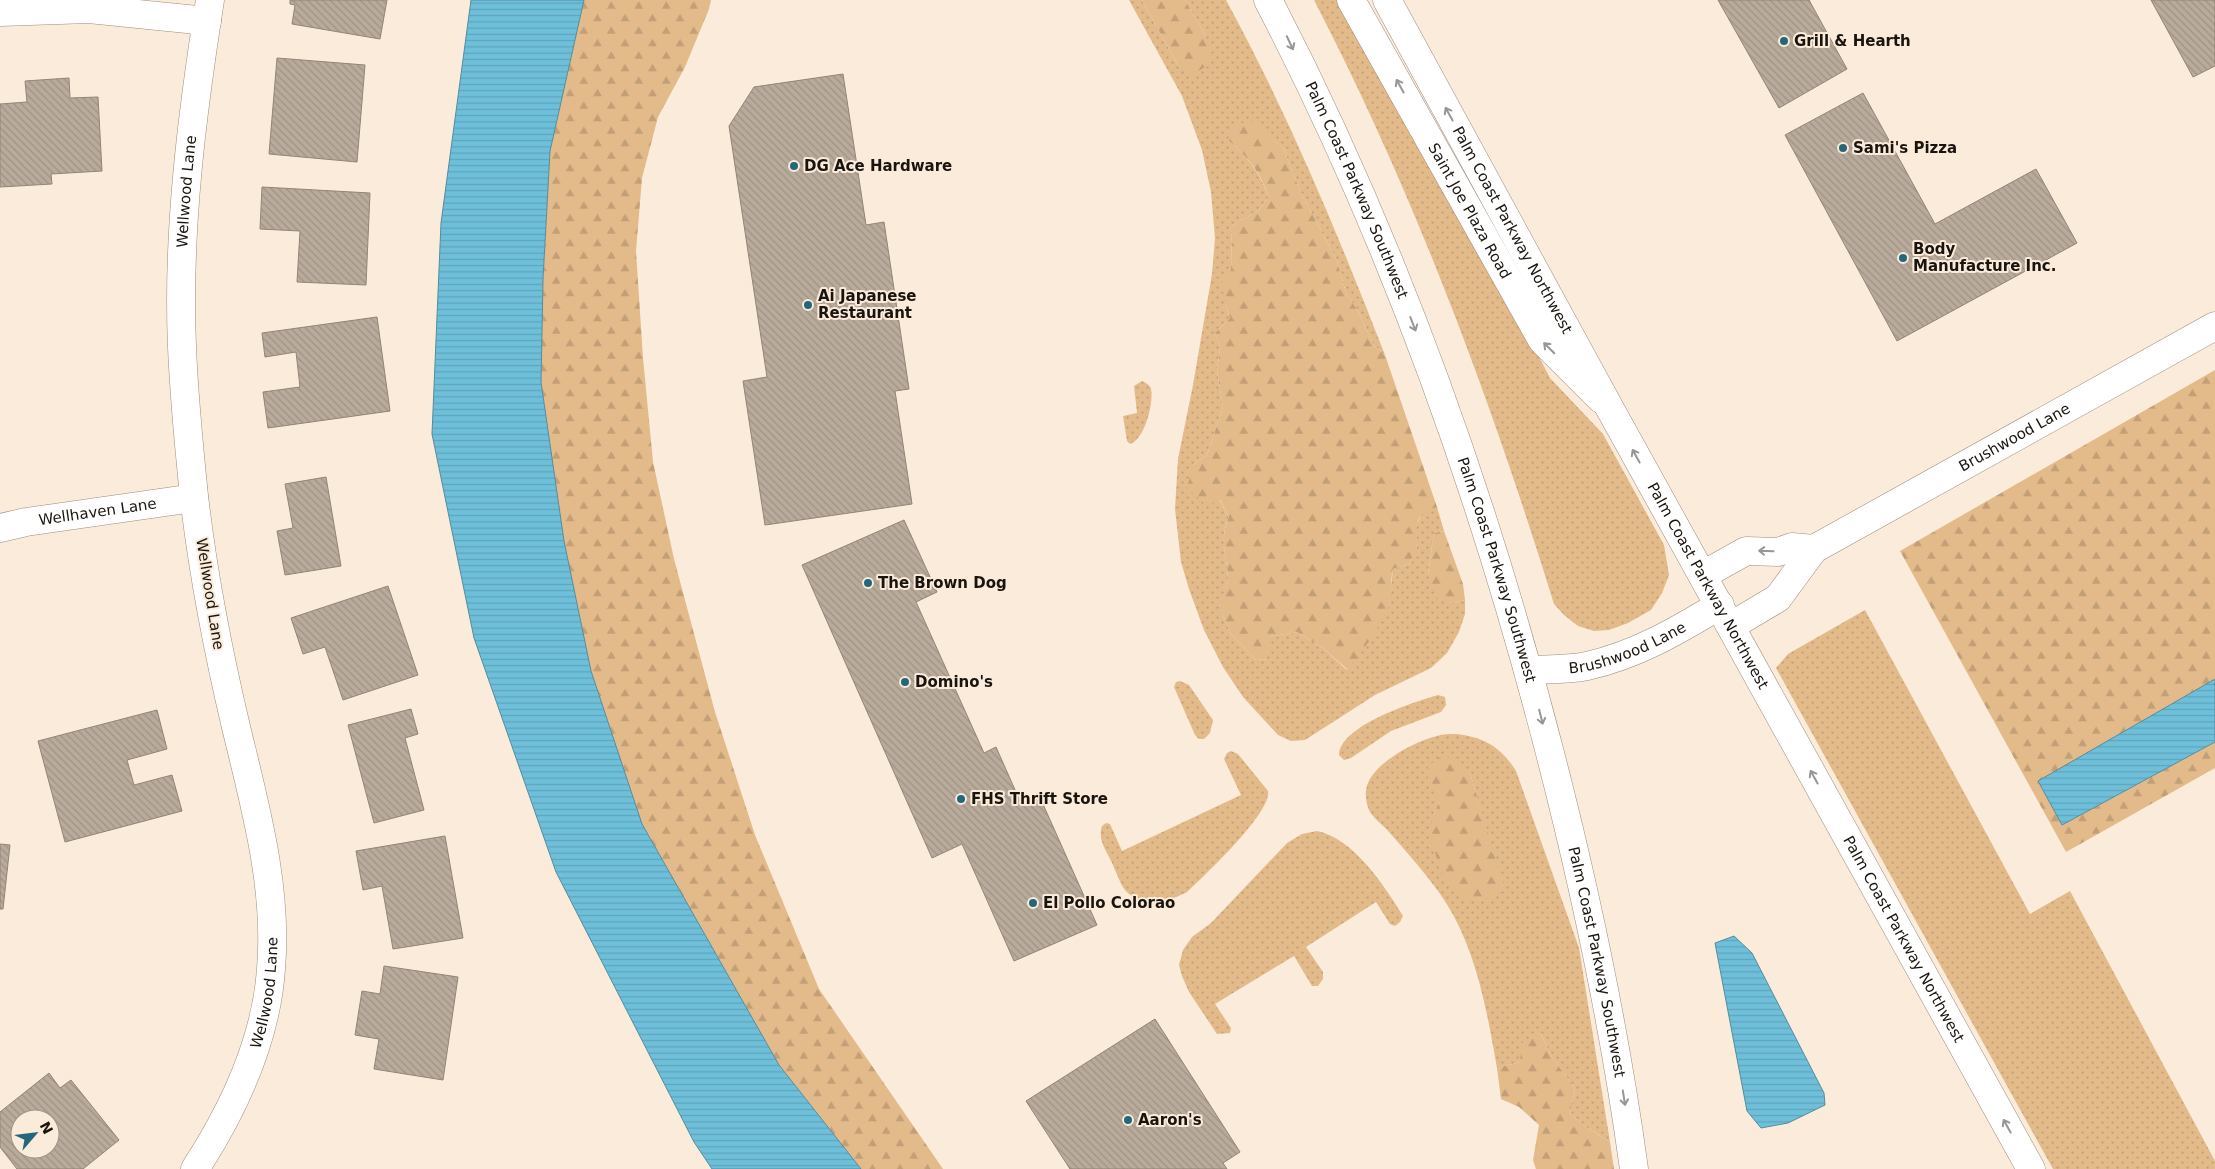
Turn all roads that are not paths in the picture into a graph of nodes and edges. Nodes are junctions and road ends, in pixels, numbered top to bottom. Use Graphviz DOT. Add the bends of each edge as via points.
graph roads {
  1 [pos="1268,0"];
  2 [pos="1352,0"];
  3 [pos="1388,0"];
  4 [pos="208,10"];
  5 [pos="0,12"];
  6 [pos="2215,326"];
  7 [pos="1609,407"];
  8 [pos="194,498"];
  9 [pos="0,528"];
  10 [pos="1814,549"];
  11 [pos="1703,575"];
  12 [pos="1725,616"];
  13 [pos="1529,670"];
  14 [pos="195,1169"];
  15 [pos="1634,1169"];
  16 [pos="2031,1169"];
  1 -- 13 [label="street, Palm Coast Parkway Southwest, one-way" via="1365,205 1402,297 1477,499"];
  7 -- 2 [label="street, Saint Joe Plaza Road, one-way" via="1542,340"];
  7 -- 3 [label="street, Palm Coast Parkway Northwest, one-way"];
  4 -- 5 [label="street"];
  4 -- 8 [label="street, Wellwood Lane" via="188,168 182,285 182,346"];
  6 -- 10 [label="street, Brushwood Lane"];
  11 -- 7 [label="street, Palm Coast Parkway Northwest, one-way"];
  8 -- 9 [label="street, Wellhaven Lane"];
  8 -- 14 [label="street, Wellwood Lane" via="215,630 265,859 270,890 272,949 268,994 253,1055 225,1118"];
  10 -- 11 [label="street, one-way" via="1792,547 1778,552 1746,551"];
  10 -- 12 [label="street, Brushwood Lane" via="1778,598"];
  11 -- 12 [label="street, Palm Coast Parkway Northwest"];
  12 -- 13 [label="street, Brushwood Lane" via="1626,656 1585,666"];
  16 -- 12 [label="street, Palm Coast Parkway Northwest, one-way"];
  13 -- 15 [label="street, Palm Coast Parkway Southwest, one-way" via="1592,928 1624,1097"];
}
